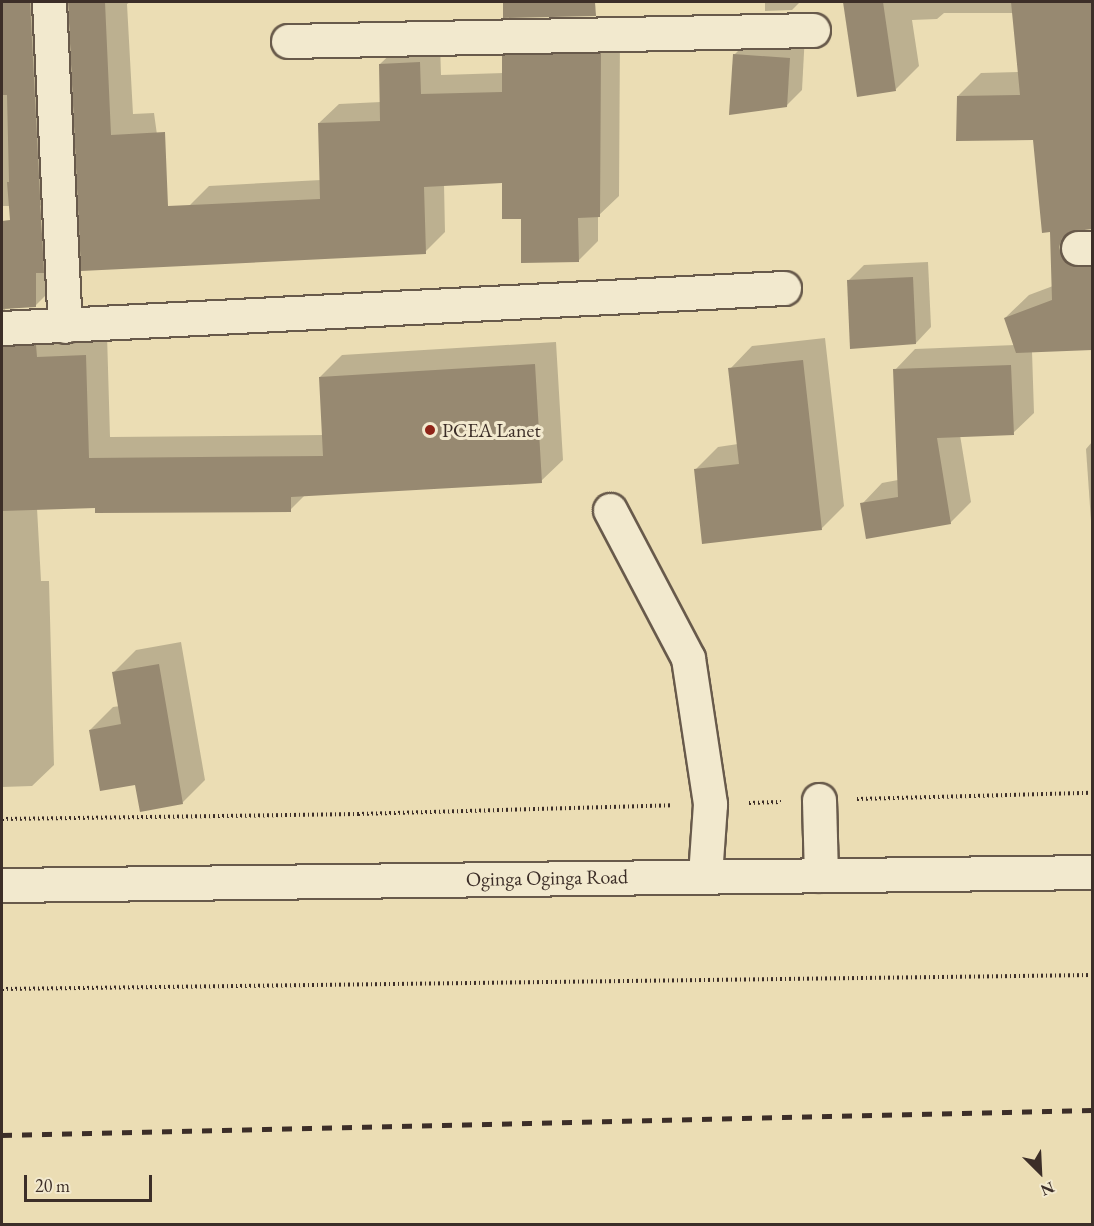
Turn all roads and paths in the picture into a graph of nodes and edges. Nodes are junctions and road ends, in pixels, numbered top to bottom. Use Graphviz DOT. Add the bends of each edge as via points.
graph roads {
  1 [pos="49,2"];
  2 [pos="813,30"];
  3 [pos="288,41"];
  4 [pos="784,288"];
  5 [pos="65,326"];
  6 [pos="2,328"];
  7 [pos="610,510"];
  8 [pos="1092,793"];
  9 [pos="819,804"];
  10 [pos="709,811"];
  11 [pos="2,819"];
  12 [pos="821,862"];
  13 [pos="705,865"];
  14 [pos="1092,872"];
  15 [pos="2,885"];
  16 [pos="1092,975"];
  17 [pos="2,989"];
  1 -- 5 [label="street"];
  2 -- 3 [label="street"];
  4 -- 5 [label="street"];
  5 -- 6 [label="street"];
  7 -- 10 [label="street" via="688,658"];
  8 -- 9 [label="path"];
  9 -- 10 [label="path"];
  9 -- 12 [label="street"];
  10 -- 11 [label="path"];
  10 -- 13 [label="street"];
  12 -- 13 [label="street, Oginga Oginga Road"];
  12 -- 14 [label="street, Oginga Oginga Road"];
  13 -- 15 [label="street, Oginga Oginga Road"];
  16 -- 17 [label="path"];
}
